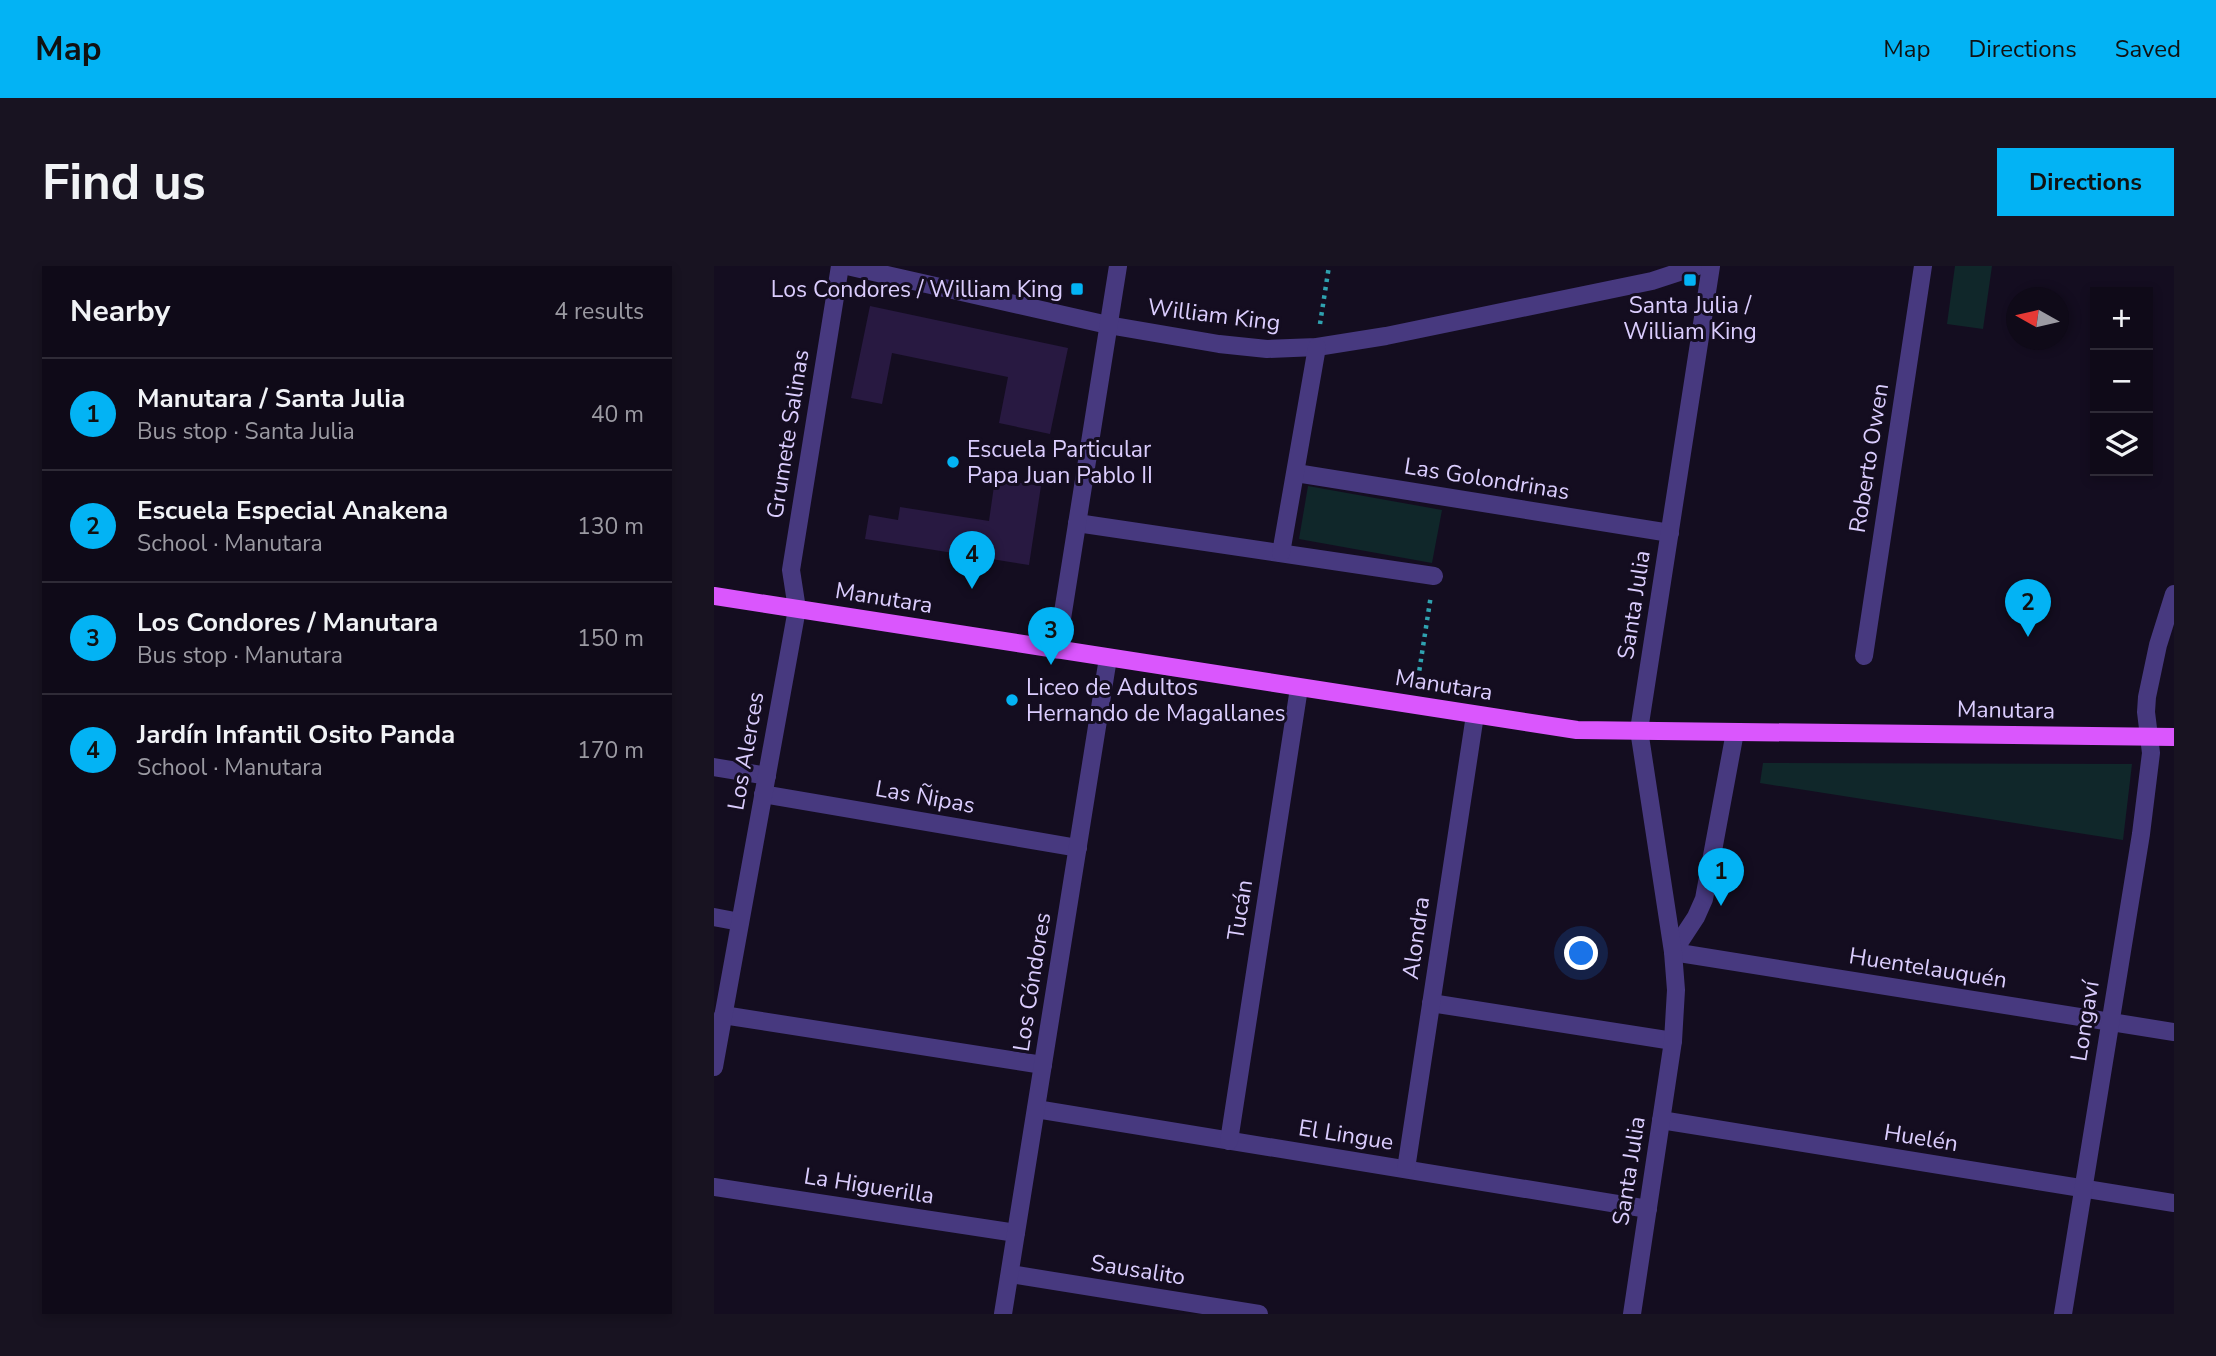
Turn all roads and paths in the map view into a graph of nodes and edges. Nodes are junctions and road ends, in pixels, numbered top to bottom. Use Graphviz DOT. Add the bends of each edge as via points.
graph roads {
  1 [pos="840,266"];
  2 [pos="847,266"];
  3 [pos="1118,266"];
  4 [pos="1329,266"];
  5 [pos="1699,266"];
  6 [pos="1712,266"];
  7 [pos="1923,266"];
  8 [pos="1108,325"];
  9 [pos="1317,347"];
  10 [pos="1296,473"];
  11 [pos="1077,523"];
  12 [pos="1670,533"];
  13 [pos="1281,553"];
  14 [pos="1434,576"];
  15 [pos="2174,594"];
  16 [pos="714,596"];
  17 [pos="797,609"];
  18 [pos="1057,650"];
  19 [pos="1864,656"];
  20 [pos="1108,658"];
  21 [pos="1418,679"];
  22 [pos="1299,688"];
  23 [pos="1475,715"];
  24 [pos="1639,730"];
  25 [pos="1735,732"];
  26 [pos="2149,736"];
  27 [pos="2174,737"];
  28 [pos="714,767"];
  29 [pos="765,785"];
  30 [pos="1078,848"];
  31 [pos="714,917"];
  32 [pos="740,922"];
  33 [pos="1673,952"];
  34 [pos="1432,1003"];
  35 [pos="723,1015"];
  36 [pos="2109,1022"];
  37 [pos="2174,1032"];
  38 [pos="1673,1041"];
  39 [pos="1043,1065"];
  40 [pos="714,1067"];
  41 [pos="1036,1109"];
  42 [pos="1661,1120"];
  43 [pos="1229,1141"];
  44 [pos="1406,1169"];
  45 [pos="714,1187"];
  46 [pos="2083,1189"];
  47 [pos="2174,1203"];
  48 [pos="1648,1209"];
  49 [pos="1016,1233"];
  50 [pos="1010,1274"];
  51 [pos="1003,1314"];
  52 [pos="1259,1314"];
  53 [pos="1632,1314"];
  54 [pos="2063,1314"];
  1 -- 17 [label="street, Grumete Salinas" via="791,570"];
  2 -- 8 [label="street, William King"];
  3 -- 8 [label="street"];
  4 -- 9 [label="path"];
  5 -- 9 [label="street, William King" via="1652,281"];
  6 -- 12 [label="street, Santa Julia"];
  7 -- 19 [label="street, Roberto Owen"];
  8 -- 9 [label="street, William King" via="1243,347"];
  8 -- 11 [label="street"];
  9 -- 10 [label="street"];
  10 -- 12 [label="street, Las Golondrinas"];
  10 -- 13 [label="street"];
  11 -- 13 [label="street"];
  11 -- 18 [label="street"];
  12 -- 24 [label="street, Santa Julia"];
  13 -- 14 [label="street"];
  14 -- 21 [label="path"];
  15 -- 26 [label="street, Longaví" via="2147,696"];
  16 -- 17 [label="main road, Manutara"];
  17 -- 18 [label="main road, Manutara"];
  17 -- 29 [label="street, Los Alerces"];
  18 -- 20 [label="main road, Manutara"];
  20 -- 22 [label="main road, Manutara"];
  20 -- 30 [label="street, Los Cóndores"];
  22 -- 23 [label="main road, Manutara"];
  22 -- 43 [label="street, Tucán"];
  23 -- 24 [label="main road, Manutara" via="1577,730"];
  23 -- 34 [label="street, Alondra"];
  24 -- 25 [label="main road, Manutara"];
  24 -- 33 [label="street, Santa Julia"];
  25 -- 26 [label="main road, Manutara"];
  25 -- 33 [label="street" via="1704,899"];
  26 -- 27 [label="main road, Manutara"];
  26 -- 36 [label="street, Longaví" via="2145,808"];
  28 -- 29 [label="street, Las Ñipas"];
  29 -- 30 [label="street, Las Ñipas"];
  29 -- 32 [label="street, Los Alerces"];
  30 -- 39 [label="street, Los Cóndores"];
  31 -- 32 [label="street"];
  32 -- 35 [label="street, Los Alerces"];
  33 -- 36 [label="street, Huentelauquén"];
  33 -- 38 [label="street, Santa Julia"];
  34 -- 38 [label="street"];
  34 -- 44 [label="street, Alondra"];
  35 -- 39 [label="street"];
  35 -- 40 [label="street, Los Alerces"];
  36 -- 37 [label="street, Huentelauquén"];
  36 -- 46 [label="street, Longaví"];
  38 -- 42 [label="street, Santa Julia"];
  39 -- 41 [label="street, Los Cóndores"];
  41 -- 43 [label="street, El Lingue"];
  41 -- 49 [label="street, Los Cóndores"];
  42 -- 46 [label="street, Huelén"];
  42 -- 48 [label="street, Santa Julia"];
  43 -- 44 [label="street, El Lingue"];
  44 -- 48 [label="street, El Lingue"];
  45 -- 49 [label="street, La Higuerilla"];
  46 -- 47 [label="street, Huelén"];
  46 -- 54 [label="street, Longaví"];
  48 -- 53 [label="street, Santa Julia"];
  49 -- 50 [label="street, Los Cóndores"];
  50 -- 51 [label="street, Los Cóndores"];
  50 -- 52 [label="street, Sausalito"];
}
